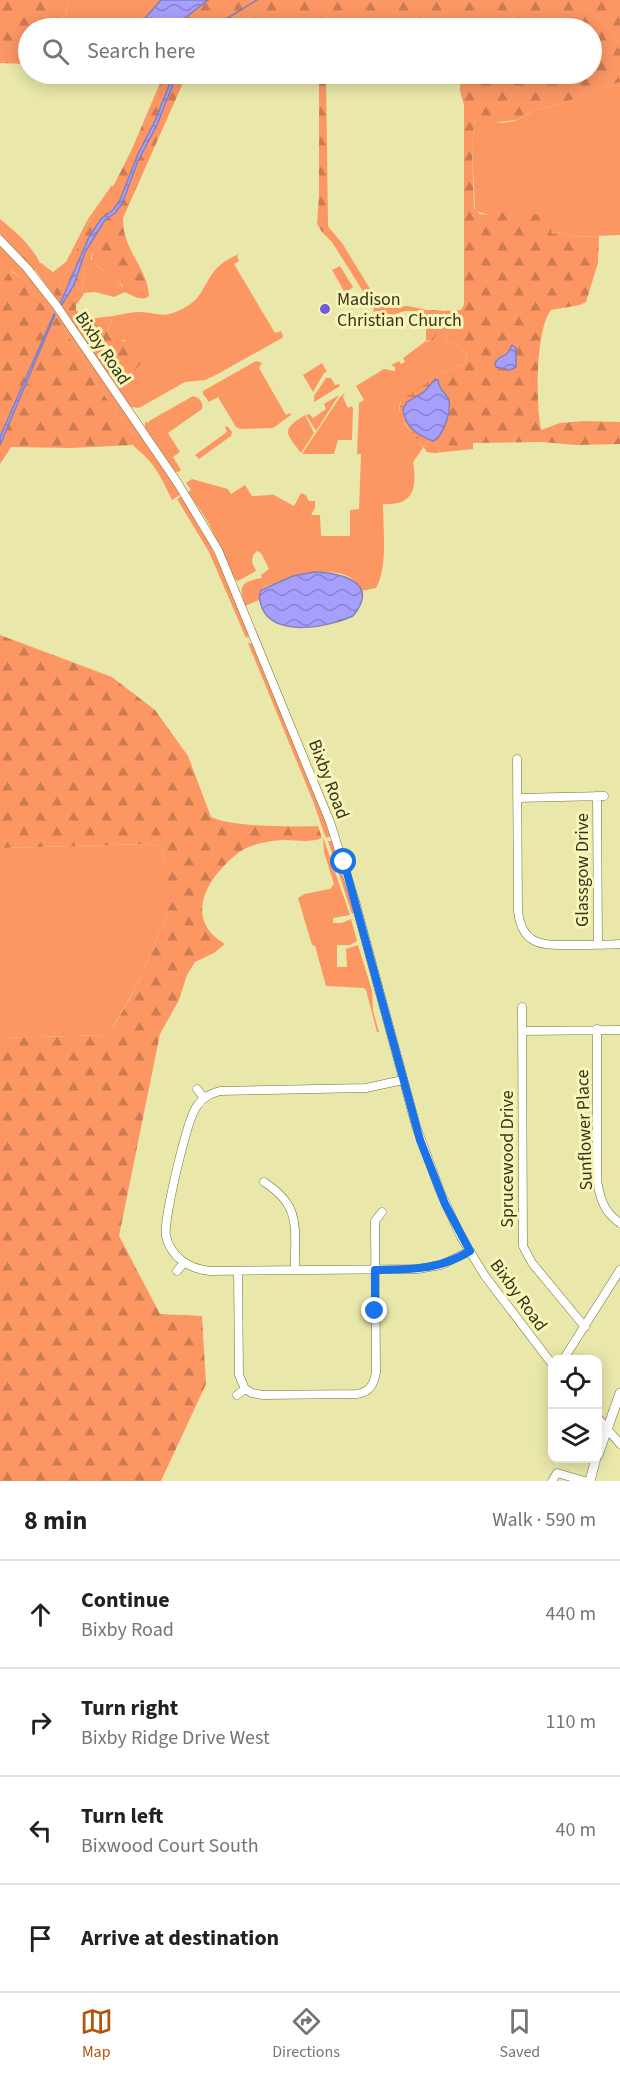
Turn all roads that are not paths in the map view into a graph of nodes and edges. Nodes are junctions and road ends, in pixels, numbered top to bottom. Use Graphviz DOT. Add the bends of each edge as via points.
graph roads {
  1 [pos="0,240"];
  2 [pos="516,759"];
  3 [pos="517,798"];
  4 [pos="598,945"];
  5 [pos="620,945"];
  6 [pos="522,1007"];
  7 [pos="597,1029"];
  8 [pos="620,1030"];
  9 [pos="523,1031"];
  10 [pos="403,1080"];
  11 [pos="197,1089"];
  12 [pos="204,1098"];
  13 [pos="264,1182"];
  14 [pos="382,1212"];
  15 [pos="620,1223"];
  16 [pos="470,1251"];
  17 [pos="184,1263"];
  18 [pos="295,1270"];
  19 [pos="375,1270"];
  20 [pos="620,1270"];
  21 [pos="177,1271"];
  22 [pos="238,1271"];
  23 [pos="585,1327"];
  24 [pos="566,1355"];
  25 [pos="548,1359"];
  26 [pos="245,1389"];
  27 [pos="620,1393"];
  28 [pos="237,1395"];
  29 [pos="602,1424"];
  30 [pos="606,1428"];
  31 [pos="602,1441"];
  32 [pos="620,1444"];
  33 [pos="595,1463"];
  34 [pos="552,1481"];
  35 [pos="585,1481"];
  36 [pos="590,1481"];
  1 -- 10 [label="street, Bixby Road" via="58,308 177,482 218,550 330,822"];
  2 -- 3 [label="street"];
  3 -- 4 [label="street" via="518,911 522,927 541,944"];
  3 -- 4 [label="street, Glassgow Drive" via="600,796"];
  4 -- 5 [label="street"];
  6 -- 9 [label="street, Sprucewood Drive"];
  7 -- 8 [label="street"];
  7 -- 9 [label="street"];
  7 -- 15 [label="street, Sunflower Place" via="597,1180 604,1208"];
  9 -- 23 [label="street, Sprucewood Drive" via="524,1246 532,1263"];
  10 -- 12 [label="street" via="366,1088 220,1091"];
  10 -- 16 [label="street, Bixby Road" via="429,1165"];
  11 -- 12 [label="street"];
  12 -- 17 [label="street" via="188,1123 166,1218 166,1236"];
  13 -- 18 [label="street" via="285,1197 293,1212"];
  14 -- 19 [label="street" via="375,1221"];
  16 -- 19 [label="street" via="429,1268"];
  16 -- 25 [label="street, Bixby Road"];
  17 -- 21 [label="street"];
  17 -- 22 [label="street" via="195,1269"];
  18 -- 19 [label="street"];
  18 -- 22 [label="street"];
  19 -- 26 [label="street" via="374,1391 263,1395"];
  20 -- 23 [label="street"];
  22 -- 26 [label="street" via="239,1375"];
  23 -- 24 [label="street"];
  26 -- 28 [label="street"];
  27 -- 30 [label="main road"];
  29 -- 30 [label="street"];
  30 -- 31 [label="main road"];
  30 -- 32 [label="street"];
  33 -- 36 [label="main road"];
  34 -- 35 [label="street" via="556,1473"];
}
